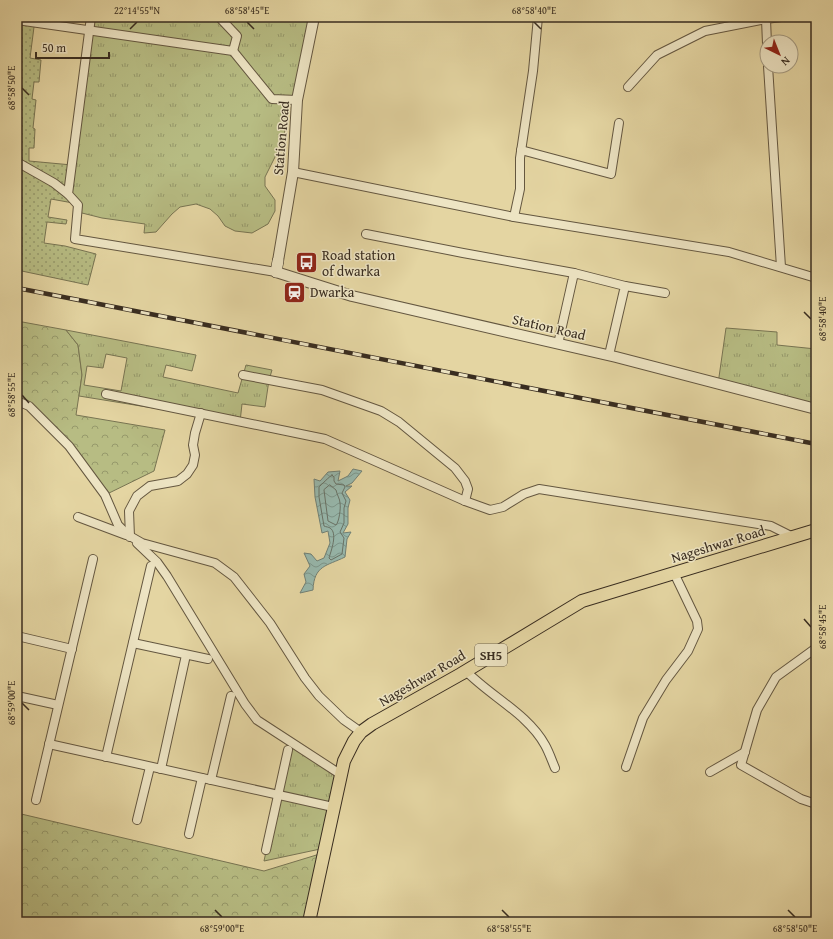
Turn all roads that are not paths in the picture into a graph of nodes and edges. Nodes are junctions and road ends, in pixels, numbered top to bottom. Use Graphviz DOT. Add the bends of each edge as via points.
graph roads {
  1 [pos="91,17"];
  2 [pos="219,17"];
  3 [pos="314,17"];
  4 [pos="538,17"];
  5 [pos="781,17"];
  6 [pos="766,19"];
  7 [pos="17,20"];
  8 [pos="89,31"];
  9 [pos="767,34"];
  10 [pos="233,50"];
  11 [pos="768,74"];
  12 [pos="628,87"];
  13 [pos="297,100"];
  14 [pos="619,123"];
  15 [pos="521,150"];
  16 [pos="17,162"];
  17 [pos="293,172"];
  18 [pos="68,194"];
  19 [pos="514,217"];
  20 [pos="366,234"];
  21 [pos="277,266"];
  22 [pos="780,268"];
  23 [pos="574,273"];
  24 [pos="816,278"];
  25 [pos="625,286"];
  26 [pos="665,293"];
  27 [pos="558,344"];
  28 [pos="609,355"];
  29 [pos="243,375"];
  30 [pos="106,394"];
  31 [pos="17,401"];
  32 [pos="816,410"];
  33 [pos="201,413"];
  34 [pos="465,501"];
  35 [pos="78,516"];
  36 [pos="816,530"];
  37 [pos="130,537"];
  38 [pos="793,537"];
  39 [pos="93,558"];
  40 [pos="151,566"];
  41 [pos="674,573"];
  42 [pos="17,636"];
  43 [pos="133,643"];
  44 [pos="816,648"];
  45 [pos="72,649"];
  46 [pos="186,654"];
  47 [pos="208,659"];
  48 [pos="466,671"];
  49 [pos="17,696"];
  50 [pos="231,696"];
  51 [pos="58,705"];
  52 [pos="361,732"];
  53 [pos="49,744"];
  54 [pos="288,750"];
  55 [pos="745,752"];
  56 [pos="106,757"];
  57 [pos="626,766"];
  58 [pos="150,767"];
  59 [pos="555,768"];
  60 [pos="161,769"];
  61 [pos="710,772"];
  62 [pos="340,774"];
  63 [pos="202,778"];
  64 [pos="211,780"];
  65 [pos="278,795"];
  66 [pos="36,800"];
  67 [pos="816,804"];
  68 [pos="333,807"];
  69 [pos="137,820"];
  70 [pos="189,834"];
  71 [pos="266,850"];
  72 [pos="309,922"];
  1 -- 8 [label="street"];
  2 -- 10 [label="street" via="237,36"];
  3 -- 13 [label="street, Station Road"];
  4 -- 15 [label="street"];
  5 -- 6 [label="street"];
  6 -- 9 [label="street"];
  6 -- 12 [label="street" via="705,31 664,51 657,55"];
  7 -- 8 [label="street"];
  8 -- 10 [label="street"];
  8 -- 18 [label="street"];
  10 -- 13 [label="street" via="272,99"];
  11 -- 22 [label="street"];
  13 -- 17 [label="street, Station Road"];
  14 -- 15 [label="street" via="611,174"];
  15 -- 19 [label="street" via="520,190"];
  16 -- 18 [label="street"];
  17 -- 19 [label="street"];
  17 -- 21 [label="street, Station Road"];
  18 -- 21 [label="street" via="78,205 74,239"];
  19 -- 22 [label="street" via="729,252"];
  20 -- 23 [label="street"];
  21 -- 27 [label="street, Station Road" via="352,296"];
  22 -- 24 [label="street"];
  23 -- 25 [label="street"];
  23 -- 27 [label="street"];
  25 -- 26 [label="street"];
  25 -- 28 [label="street"];
  27 -- 28 [label="street, Station Road"];
  28 -- 32 [label="street, Station Road"];
  29 -- 34 [label="street" via="322,390 381,411 399,422 455,468 468,489"];
  30 -- 33 [label="street"];
  31 -- 37 [label="street" via="29,406 69,446 105,495 118,525"];
  33 -- 34 [label="street" via="325,439"];
  33 -- 37 [label="street" via="193,445 193,465 178,481 150,486 137,496 129,511"];
  34 -- 38 [label="street" via="490,510 503,508 524,494 539,489 771,526"];
  35 -- 37 [label="street"];
  36 -- 38 [label="main road, Nageshwar Road / SH5"];
  37 -- 52 [label="street" via="142,543 215,563 234,577 270,623 319,696"];
  37 -- 62 [label="street" via="157,562 167,576 257,720"];
  38 -- 41 [label="main road, Nageshwar Road / SH5"];
  39 -- 45 [label="street"];
  40 -- 43 [label="street"];
  41 -- 48 [label="main road, Nageshwar Road / SH5" via="582,601"];
  41 -- 57 [label="street" via="697,621 698,629 688,651 666,680 644,718"];
  42 -- 45 [label="street"];
  43 -- 46 [label="street"];
  43 -- 56 [label="street"];
  44 -- 55 [label="street" via="776,677 757,710"];
  45 -- 51 [label="street"];
  46 -- 47 [label="street"];
  46 -- 60 [label="street"];
  48 -- 52 [label="main road, Nageshwar Road / SH5"];
  48 -- 59 [label="street" via="478,684 530,725 545,744"];
  49 -- 51 [label="street"];
  50 -- 64 [label="street"];
  51 -- 53 [label="street"];
  52 -- 62 [label="main road, Nageshwar Road / SH5" via="348,750"];
  53 -- 56 [label="street"];
  53 -- 66 [label="street"];
  54 -- 65 [label="street"];
  55 -- 61 [label="street"];
  55 -- 67 [label="street" via="741,765 801,799"];
  56 -- 58 [label="street"];
  58 -- 60 [label="street"];
  58 -- 69 [label="street"];
  60 -- 63 [label="street"];
  62 -- 68 [label="main road, Nageshwar Road / SH5"];
  63 -- 64 [label="street"];
  63 -- 70 [label="street"];
  64 -- 65 [label="street"];
  65 -- 68 [label="street"];
  65 -- 71 [label="street"];
  68 -- 72 [label="main road, Nageshwar Road / SH5"];
}
